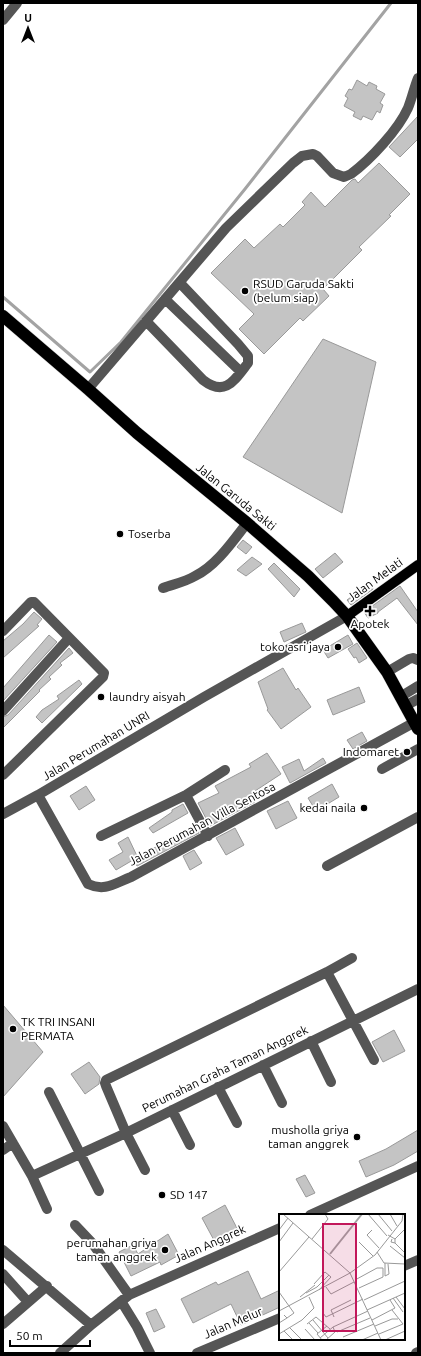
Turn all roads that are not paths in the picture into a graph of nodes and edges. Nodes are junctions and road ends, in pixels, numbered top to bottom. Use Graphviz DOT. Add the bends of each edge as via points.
graph roads {
  1 [pos="17,3"];
  2 [pos="3,20"];
  3 [pos="418,78"];
  4 [pos="180,283"];
  5 [pos="166,299"];
  6 [pos="3,316"];
  7 [pos="146,321"];
  8 [pos="241,372"];
  9 [pos="88,389"];
  10 [pos="247,523"];
  11 [pos="418,565"];
  12 [pos="163,588"];
  13 [pos="347,616"];
  14 [pos="3,631"];
  15 [pos="69,638"];
  16 [pos="418,660"];
  17 [pos="387,672"];
  18 [pos="418,686"];
  19 [pos="418,700"];
  20 [pos="403,701"];
  21 [pos="3,711"];
  22 [pos="416,726"];
  23 [pos="418,749"];
  24 [pos="382,769"];
  25 [pos="225,770"];
  26 [pos="3,775"];
  27 [pos="38,795"];
  28 [pos="186,795"];
  29 [pos="3,814"];
  30 [pos="418,817"];
  31 [pos="100,836"];
  32 [pos="208,836"];
  33 [pos="327,866"];
  34 [pos="352,958"];
  35 [pos="326,972"];
  36 [pos="418,989"];
  37 [pos="352,1021"];
  38 [pos="311,1041"];
  39 [pos="374,1060"];
  40 [pos="263,1065"];
  41 [pos="331,1082"];
  42 [pos="218,1087"];
  43 [pos="49,1092"];
  44 [pos="282,1103"];
  45 [pos="172,1110"];
  46 [pos="237,1124"];
  47 [pos="3,1126"];
  48 [pos="126,1133"];
  49 [pos="13,1143"];
  50 [pos="190,1145"];
  51 [pos="3,1150"];
  52 [pos="80,1154"];
  53 [pos="418,1166"];
  54 [pos="145,1170"];
  55 [pos="32,1176"];
  56 [pos="99,1191"];
  57 [pos="48,1209"];
  58 [pos="312,1214"];
  59 [pos="75,1225"];
  60 [pos="279,1228"];
  61 [pos="3,1250"];
  62 [pos="418,1260"];
  63 [pos="405,1266"];
  64 [pos="3,1274"];
  65 [pos="47,1286"];
  66 [pos="129,1295"];
  67 [pos="121,1301"];
  68 [pos="28,1302"];
  69 [pos="279,1318"];
  70 [pos="3,1324"];
  71 [pos="91,1325"];
  72 [pos="60,1353"];
  73 [pos="150,1353"];
  74 [pos="197,1353"];
  1 -- 2 [label="street"];
  3 -- 4 [label="street" via="399,124 356,171 348,176 333,174 315,154 306,154 298,159 226,228"];
  4 -- 5 [label="street"];
  4 -- 8 [label="street" via="248,356 248,363"];
  5 -- 7 [label="street"];
  5 -- 8 [label="street"];
  6 -- 9 [label="highway, Jalan Garuda Sakti"];
  7 -- 8 [label="street" via="203,380 212,386 224,387"];
  7 -- 9 [label="street"];
  9 -- 10 [label="highway, Jalan Garuda Sakti"];
  10 -- 12 [label="street" via="213,564 183,582"];
  10 -- 13 [label="highway, Jalan Garuda Sakti" via="308,576"];
  11 -- 13 [label="main road, Jalan Melati"];
  13 -- 17 [label="highway, Jalan Garuda Sakti"];
  13 -- 27 [label="street, Jalan Perumahan UNRI"];
  14 -- 15 [label="street" via="32,602"];
  15 -- 21 [label="street"];
  15 -- 26 [label="street" via="103,670 104,675"];
  16 -- 17 [label="street" via="409,659"];
  17 -- 20 [label="highway, Jalan Garuda Sakti"];
  18 -- 20 [label="street"];
  19 -- 20 [label="street"];
  20 -- 22 [label="highway, Jalan Garuda Sakti"];
  22 -- 32 [label="street, Jalan Perumahan Villa Sentosa"];
  23 -- 24 [label="street"];
  25 -- 28 [label="street"];
  27 -- 29 [label="street, Jalan Perumahan UNRI"];
  27 -- 32 [label="street, Jalan Perumahan Villa Sentosa" via="88,884 96,888 103,888 131,877"];
  28 -- 31 [label="street"];
  28 -- 32 [label="street"];
  30 -- 33 [label="street"];
  34 -- 35 [label="street"];
  35 -- 37 [label="street"];
  35 -- 48 [label="street" via="106,1080 106,1086"];
  36 -- 37 [label="street, Perumahan Graha Taman Anggrek"];
  37 -- 38 [label="street, Perumahan Graha Taman Anggrek"];
  37 -- 39 [label="street"];
  38 -- 40 [label="street, Perumahan Graha Taman Anggrek"];
  38 -- 41 [label="street"];
  40 -- 42 [label="street, Perumahan Graha Taman Anggrek"];
  40 -- 44 [label="street"];
  42 -- 45 [label="street, Perumahan Graha Taman Anggrek"];
  42 -- 46 [label="street"];
  43 -- 52 [label="street"];
  45 -- 48 [label="street, Perumahan Graha Taman Anggrek"];
  45 -- 50 [label="street"];
  47 -- 49 [label="street"];
  48 -- 52 [label="street, Perumahan Graha Taman Anggrek"];
  48 -- 54 [label="street"];
  49 -- 51 [label="street"];
  49 -- 55 [label="street"];
  52 -- 55 [label="street, Perumahan Graha Taman Anggrek"];
  52 -- 56 [label="street"];
  53 -- 58 [label="street"];
  55 -- 57 [label="street"];
  59 -- 66 [label="street" via="93,1244"];
  60 -- 66 [label="street, Jalan Anggrek"];
  61 -- 65 [label="street"];
  62 -- 63 [label="street"];
  64 -- 68 [label="street"];
  65 -- 68 [label="street"];
  65 -- 71 [label="street"];
  66 -- 67 [label="street, Jalan Anggrek"];
  67 -- 71 [label="street, Jalan Anggrek"];
  67 -- 73 [label="street"];
  68 -- 70 [label="street"];
  69 -- 74 [label="street, Jalan Melur"];
  71 -- 72 [label="street, Jalan Anggrek"];
}
